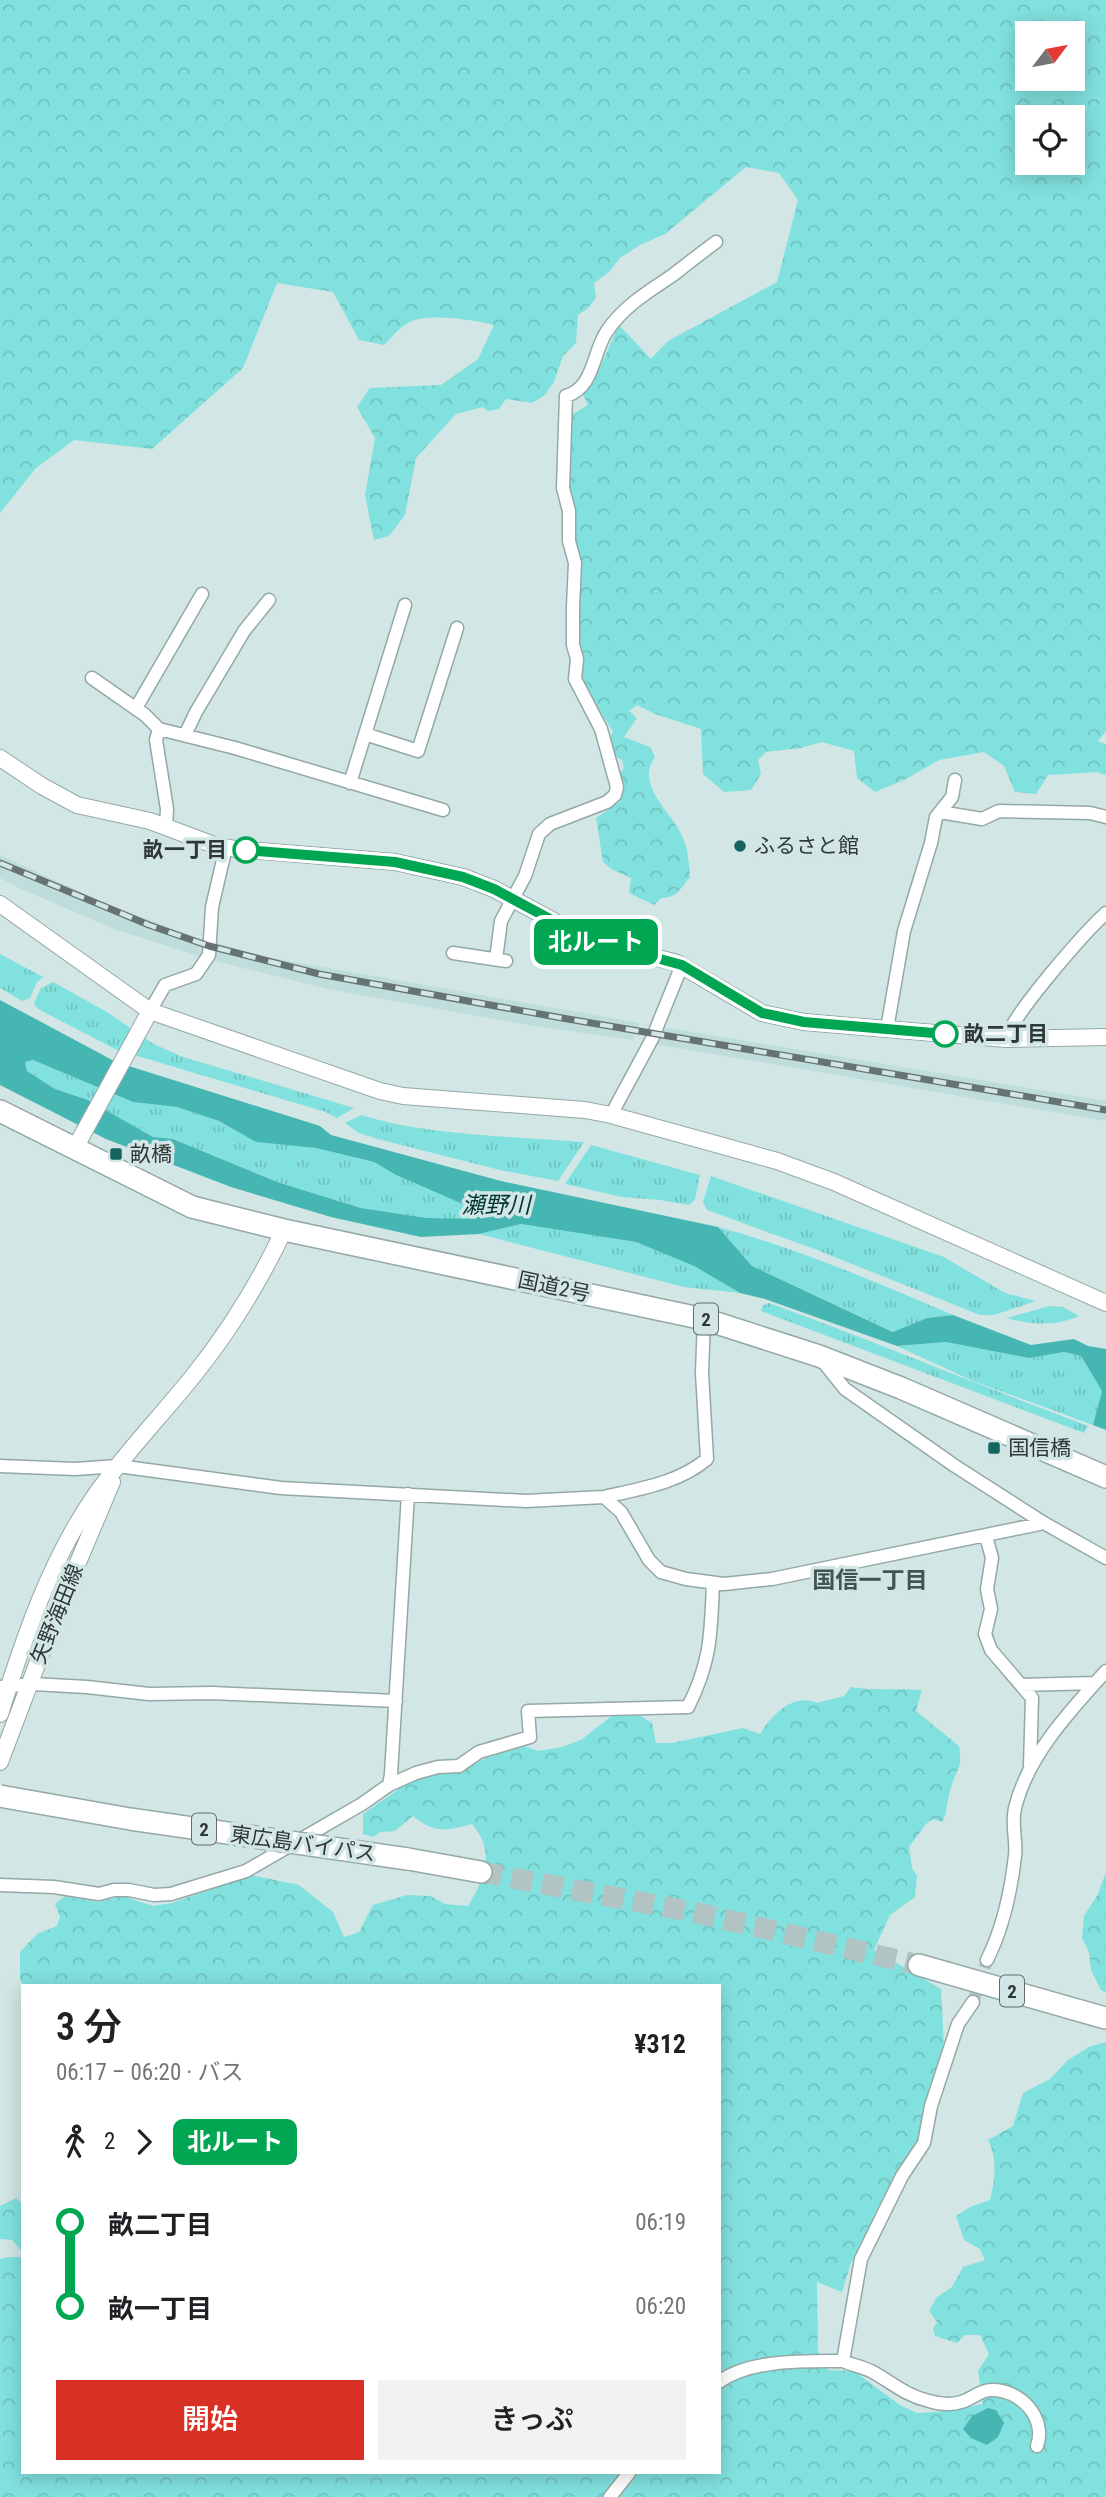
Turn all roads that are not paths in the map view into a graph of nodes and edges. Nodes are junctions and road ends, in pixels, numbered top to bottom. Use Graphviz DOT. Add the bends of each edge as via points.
graph roads {
  1 [pos="716,242"];
  2 [pos="202,594"];
  3 [pos="269,600"];
  4 [pos="405,606"];
  5 [pos="457,628"];
  6 [pos="92,678"];
  7 [pos="135,708"];
  8 [pos="159,729"];
  9 [pos="365,734"];
  10 [pos="186,735"];
  11 [pos="0,758"];
  12 [pos="955,780"];
  13 [pos="350,783"];
  14 [pos="443,810"];
  15 [pos="940,812"];
  16 [pos="1106,817"];
  17 [pos="166,826"];
  18 [pos="226,847"];
  19 [pos="513,900"];
  20 [pos="0,904"];
  21 [pos="1106,913"];
  22 [pos="453,953"];
  23 [pos="682,965"];
  24 [pos="150,1011"];
  25 [pos="887,1028"];
  26 [pos="1106,1037"];
  27 [pos="1006,1039"];
  28 [pos="0,1111"];
  29 [pos="611,1115"];
  30 [pos="79,1141"];
  31 [pos="285,1230"];
  32 [pos="1106,1303"];
  33 [pos="704,1319"];
  34 [pos="819,1356"];
  35 [pos="0,1466"];
  36 [pos="118,1466"];
  37 [pos="1106,1477"];
  38 [pos="408,1493"];
  39 [pos="604,1497"];
  40 [pos="1044,1523"];
  41 [pos="986,1536"];
  42 [pos="1106,1558"];
  43 [pos="713,1584"];
  44 [pos="1106,1671"];
  45 [pos="1095,1683"];
  46 [pos="29,1684"];
  47 [pos="1021,1685"];
  48 [pos="4,1686"];
  49 [pos="396,1701"];
  50 [pos="0,1714"];
  51 [pos="0,1762"];
  52 [pos="1030,1770"];
  53 [pos="388,1785"];
  54 [pos="0,1796"];
  55 [pos="481,1872"];
  56 [pos="0,1885"];
  57 [pos="987,1960"];
  58 [pos="919,1965"];
  59 [pos="972,2002"];
  60 [pos="1105,2018"];
  61 [pos="842,2361"];
  62 [pos="721,2381"];
  63 [pos="1037,2446"];
  64 [pos="628,2474"];
  65 [pos="610,2497"];
  1 -- 19 [label="street" via="620,315 602,340 582,388 566,396 563,488 575,563 575,679 601,729 617,787 607,802 544,828"];
  2 -- 7 [label="street"];
  3 -- 10 [label="street" via="244,631"];
  4 -- 9 [label="street"];
  5 -- 9 [label="street" via="418,751"];
  6 -- 7 [label="street"];
  7 -- 8 [label="street"];
  8 -- 10 [label="street"];
  8 -- 17 [label="street" via="156,740"];
  9 -- 13 [label="street"];
  10 -- 13 [label="street"];
  11 -- 17 [label="main road" via="77,805"];
  12 -- 15 [label="street" via="952,797"];
  13 -- 14 [label="street"];
  15 -- 16 [label="street" via="982,819 999,811"];
  15 -- 25 [label="street" via="904,931"];
  17 -- 18 [label="main road"];
  18 -- 19 [label="main road" via="395,862 477,882"];
  18 -- 24 [label="street" via="212,907 209,955 196,974 166,985"];
  19 -- 22 [label="street" via="501,921 501,960"];
  19 -- 23 [label="main road" via="587,939"];
  20 -- 24 [label="main road"];
  21 -- 27 [label="street" via="1037,993"];
  23 -- 25 [label="main road" via="762,1013 804,1022"];
  23 -- 29 [label="street" via="652,1039"];
  24 -- 29 [label="main road" via="380,1091"];
  24 -- 30 [label="main road"];
  25 -- 27 [label="main road"];
  26 -- 27 [label="main road"];
  28 -- 30 [label="highway, 国道2号 / 2"];
  29 -- 32 [label="main road" via="777,1161 834,1182"];
  30 -- 31 [label="highway, 国道2号 / 2" via="192,1207"];
  31 -- 33 [label="highway, 国道2号 / 2"];
  31 -- 36 [label="main road, 矢野海田線" via="231,1324"];
  33 -- 34 [label="highway, 国道2号 / 2"];
  33 -- 39 [label="street" via="707,1459 696,1469 656,1484"];
  34 -- 37 [label="highway, 国道2号 / 2"];
  34 -- 40 [label="street" via="845,1390"];
  35 -- 36 [label="street"];
  36 -- 38 [label="street" via="281,1488"];
  36 -- 46 [label="main road, 矢野海田線"];
  36 -- 48 [label="main road, 矢野海田線" via="95,1495 57,1561"];
  38 -- 39 [label="street" via="526,1501"];
  38 -- 49 [label="street"];
  39 -- 43 [label="street" via="621,1512 661,1572"];
  40 -- 41 [label="street"];
  40 -- 42 [label="street"];
  41 -- 43 [label="street" via="772,1579"];
  41 -- 47 [label="street" via="992,1558 987,1589 991,1609 985,1634 992,1650"];
  43 -- 53 [label="street" via="707,1663 688,1707 528,1711 530,1737 479,1752 459,1766 438,1767"];
  44 -- 45 [label="street"];
  45 -- 47 [label="street"];
  45 -- 52 [label="street" via="1055,1730"];
  46 -- 48 [label="street"];
  46 -- 49 [label="street" via="149,1694"];
  46 -- 51 [label="main road, 矢野海田線"];
  47 -- 52 [label="street" via="1031,1698"];
  48 -- 50 [label="main road, 矢野海田線"];
  49 -- 53 [label="street"];
  52 -- 57 [label="street" via="1014,1810 1016,1854 1001,1924"];
  53 -- 56 [label="street" via="246,1871 171,1894 129,1890 99,1894"];
  54 -- 55 [label="highway, 東広島バイパス / 2, bridge"];
  58 -- 60 [label="highway, 2"];
  59 -- 61 [label="street" via="958,2024 924,2143 860,2259"];
  61 -- 62 [label="street" via="761,2366"];
  61 -- 63 [label="street" via="872,2372 907,2395 937,2403 962,2402 990,2390 1006,2392 1023,2401 1039,2423"];
  64 -- 65 [label="street"];
}
